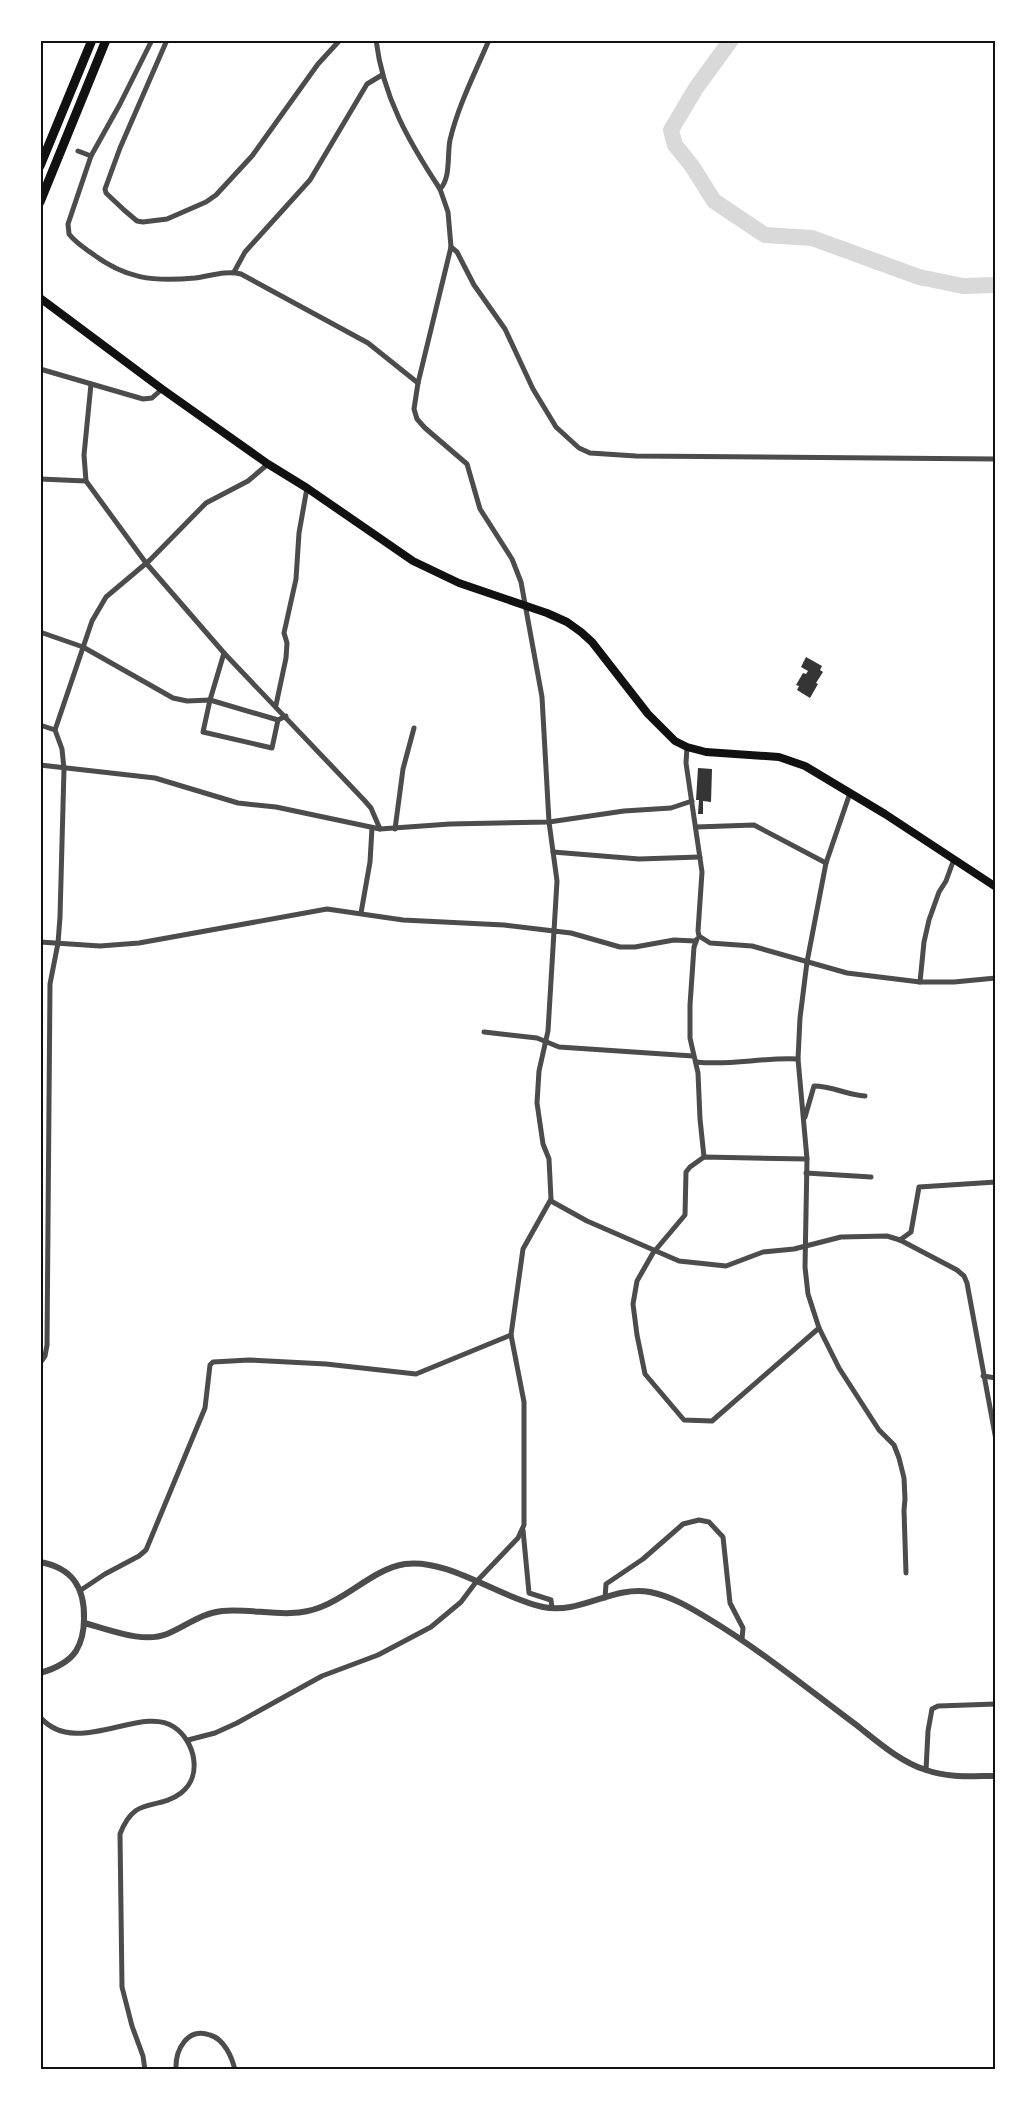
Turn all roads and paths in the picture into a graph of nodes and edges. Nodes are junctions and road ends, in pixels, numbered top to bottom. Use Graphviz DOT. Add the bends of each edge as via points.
graph roads {
  1 [pos="92,40"];
  2 [pos="106,40"];
  3 [pos="152,40"];
  4 [pos="167,40"];
  5 [pos="340,40"];
  6 [pos="376,40"];
  7 [pos="489,40"];
  8 [pos="382,75"];
  9 [pos="78,151"];
  10 [pos="91,156"];
  11 [pos="40,166"];
  12 [pos="440,189"];
  13 [pos="40,202"];
  14 [pos="451,246"];
  15 [pos="234,272"];
  16 [pos="40,298"];
  17 [pos="40,369"];
  18 [pos="418,383"];
  19 [pos="91,384"];
  20 [pos="162,389"];
  21 [pos="996,459"];
  22 [pos="268,464"];
  23 [pos="40,479"];
  24 [pos="86,481"];
  25 [pos="307,488"];
  26 [pos="146,563"];
  27 [pos="527,607"];
  28 [pos="40,632"];
  29 [pos="83,647"];
  30 [pos="224,653"];
  31 [pos="210,700"];
  32 [pos="276,705"];
  33 [pos="286,716"];
  34 [pos="278,720"];
  35 [pos="40,725"];
  36 [pos="414,728"];
  37 [pos="55,730"];
  38 [pos="687,747"];
  39 [pos="40,765"];
  40 [pos="64,769"];
  41 [pos="850,793"];
  42 [pos="692,801"];
  43 [pos="549,822"];
  44 [pos="696,827"];
  45 [pos="372,828"];
  46 [pos="380,829"];
  47 [pos="395,829"];
  48 [pos="553,852"];
  49 [pos="700,857"];
  50 [pos="954,859"];
  51 [pos="826,863"];
  52 [pos="996,887"];
  53 [pos="361,913"];
  54 [pos="554,930"];
  55 [pos="697,938"];
  56 [pos="40,942"];
  57 [pos="58,943"];
  58 [pos="807,962"];
  59 [pos="996,978"];
  60 [pos="920,982"];
  61 [pos="484,1032"];
  62 [pos="546,1042"];
  63 [pos="694,1059"];
  64 [pos="798,1059"];
  65 [pos="865,1096"];
  66 [pos="804,1118"];
  67 [pos="704,1157"];
  68 [pos="807,1159"];
  69 [pos="807,1173"];
  70 [pos="871,1177"];
  71 [pos="996,1182"];
  72 [pos="550,1201"];
  73 [pos="900,1240"];
  74 [pos="805,1247"];
  75 [pos="656,1250"];
  76 [pos="819,1328"];
  77 [pos="511,1335"];
  78 [pos="40,1363"];
  79 [pos="982,1376"];
  80 [pos="996,1378"];
  81 [pos="995,1432"];
  82 [pos="996,1440"];
  83 [pos="523,1530"];
  84 [pos="40,1562"];
  85 [pos="906,1573"];
  86 [pos="476,1582"];
  87 [pos="81,1590"];
  88 [pos="605,1598"];
  89 [pos="552,1608"];
  90 [pos="84,1623"];
  91 [pos="742,1639"];
  92 [pos="40,1673"];
  93 [pos="996,1704"];
  94 [pos="40,1717"];
  95 [pos="188,1740"];
  96 [pos="926,1770"];
  97 [pos="996,1776"];
  98 [pos="145,2070"];
  99 [pos="176,2070"];
  100 [pos="235,2070"];
  1 -- 11 [label="highway"];
  2 -- 13 [label="highway"];
  3 -- 10 [label="street"];
  4 -- 5 [label="street" via="105,189 124,210 143,222 167,219 216,195 252,156 318,64"];
  6 -- 8 [label="street"];
  7 -- 12 [label="street" via="454,126"];
  8 -- 12 [label="street" via="395,113"];
  8 -- 15 [label="street" via="367,84 310,180 245,252"];
  9 -- 10 [label="street"];
  10 -- 15 [label="street" via="68,224 73,239 119,271 147,279 174,280"];
  12 -- 14 [label="street" via="448,212"];
  14 -- 18 [label="street"];
  14 -- 21 [label="street" via="505,329 550,420 568,440 590,453"];
  15 -- 18 [label="street" via="368,343"];
  16 -- 20 [label="main road"];
  17 -- 19 [label="street"];
  18 -- 27 [label="street" via="415,415 471,470 478,503 516,568"];
  19 -- 20 [label="street" via="147,399"];
  19 -- 24 [label="street" via="84,455"];
  20 -- 22 [label="main road"];
  22 -- 25 [label="main road"];
  22 -- 26 [label="street" via="248,481 206,503"];
  23 -- 24 [label="street"];
  24 -- 26 [label="street"];
  25 -- 27 [label="main road" via="413,561 459,583"];
  25 -- 32 [label="street" via="296,579 284,633 286,658"];
  26 -- 29 [label="street" via="100,605"];
  26 -- 30 [label="street"];
  27 -- 38 [label="main road" via="547,613 592,642 659,727"];
  27 -- 43 [label="street" via="542,697"];
  28 -- 29 [label="street"];
  29 -- 31 [label="street" via="166,695 187,701"];
  29 -- 37 [label="street"];
  30 -- 31 [label="street"];
  30 -- 32 [label="street"];
  31 -- 34 [label="street"];
  31 -- 34 [label="street" via="203,732 272,748"];
  32 -- 33 [label="street"];
  33 -- 34 [label="street"];
  33 -- 46 [label="street" via="371,808"];
  35 -- 37 [label="street"];
  36 -- 47 [label="street" via="403,769"];
  37 -- 40 [label="street"];
  38 -- 41 [label="main road" via="788,760"];
  38 -- 42 [label="street"];
  39 -- 40 [label="street"];
  40 -- 45 [label="street" via="156,778 238,803 276,807"];
  40 -- 57 [label="street"];
  41 -- 50 [label="main road"];
  41 -- 51 [label="street"];
  42 -- 43 [label="street" via="671,808 624,810"];
  42 -- 44 [label="street"];
  43 -- 47 [label="street"];
  43 -- 48 [label="street"];
  44 -- 49 [label="street"];
  44 -- 51 [label="street" via="754,825"];
  45 -- 46 [label="street"];
  45 -- 53 [label="street"];
  46 -- 47 [label="street"];
  48 -- 49 [label="street" via="639,859"];
  48 -- 54 [label="street" via="557,881"];
  49 -- 55 [label="street"];
  50 -- 52 [label="main road"];
  50 -- 60 [label="street" via="929,920"];
  51 -- 58 [label="street"];
  53 -- 54 [label="street" via="403,920"];
  53 -- 57 [label="street" via="312,911 139,943"];
  54 -- 55 [label="street" via="620,947"];
  54 -- 62 [label="street"];
  55 -- 58 [label="street" via="710,943 752,946"];
  55 -- 63 [label="street" via="690,1005"];
  56 -- 57 [label="street"];
  57 -- 78 [label="street" via="50,984 47,1345"];
  58 -- 60 [label="street" via="856,974"];
  58 -- 64 [label="street"];
  59 -- 60 [label="street"];
  61 -- 62 [label="street"];
  62 -- 63 [label="street" via="559,1047"];
  62 -- 72 [label="street" via="537,1103 549,1158"];
  63 -- 64 [label="street" via="731,1064"];
  63 -- 67 [label="street"];
  64 -- 66 [label="street"];
  65 -- 66 [label="street" via="814,1086"];
  66 -- 68 [label="street"];
  67 -- 68 [label="street"];
  67 -- 75 [label="street" via="687,1172 686,1215"];
  68 -- 69 [label="street"];
  69 -- 70 [label="street"];
  69 -- 74 [label="street"];
  71 -- 73 [label="street" via="920,1187 911,1232"];
  72 -- 75 [label="street"];
  72 -- 77 [label="street" via="524,1250"];
  73 -- 74 [label="street" via="887,1236 841,1238"];
  73 -- 79 [label="street" via="964,1276"];
  74 -- 75 [label="street" via="763,1252 726,1266 679,1262"];
  74 -- 76 [label="street" via="808,1294"];
  75 -- 76 [label="street" via="634,1292 637,1335 645,1374 684,1420 712,1421"];
  76 -- 85 [label="street" via="839,1368 879,1430 894,1445 899,1458 904,1478"];
  77 -- 83 [label="street" via="524,1402"];
  77 -- 87 [label="street" via="416,1374 326,1364 213,1362 205,1408 146,1550"];
  79 -- 80 [label="street"];
  79 -- 81 [label="street"];
  81 -- 82 [label="street"];
  83 -- 86 [label="street"];
  83 -- 89 [label="street" via="529,1593 551,1600"];
  84 -- 87 [label="street" via="64,1571"];
  86 -- 89 [label="street" via="529,1604"];
  86 -- 90 [label="street" via="435,1566 408,1564 390,1569 334,1602 303,1613 216,1612 150,1637"];
  86 -- 95 [label="street" via="449,1613 411,1638 322,1676 215,1733"];
  87 -- 90 [label="street"];
  88 -- 89 [label="street" via="573,1608"];
  88 -- 91 [label="street" via="650,1592 680,1603"];
  88 -- 91 [label="street" via="606,1584 643,1559 683,1524 709,1522 723,1537 726,1547 730,1603 743,1628"];
  90 -- 92 [label="street" via="80,1643 69,1659"];
  91 -- 96 [label="street" via="871,1737"];
  93 -- 96 [label="street" via="932,1709"];
  94 -- 95 [label="street" via="54,1729 76,1734 168,1722"];
  95 -- 98 [label="street" via="195,1760 183,1791 173,1799 145,1805 134,1812 124,1821 120,1834 122,1987"];
  96 -- 97 [label="street" via="951,1776"];
  99 -- 100 [label="street" via="175,2059 182,2042 195,2035 210,2035 224,2046"];
}
